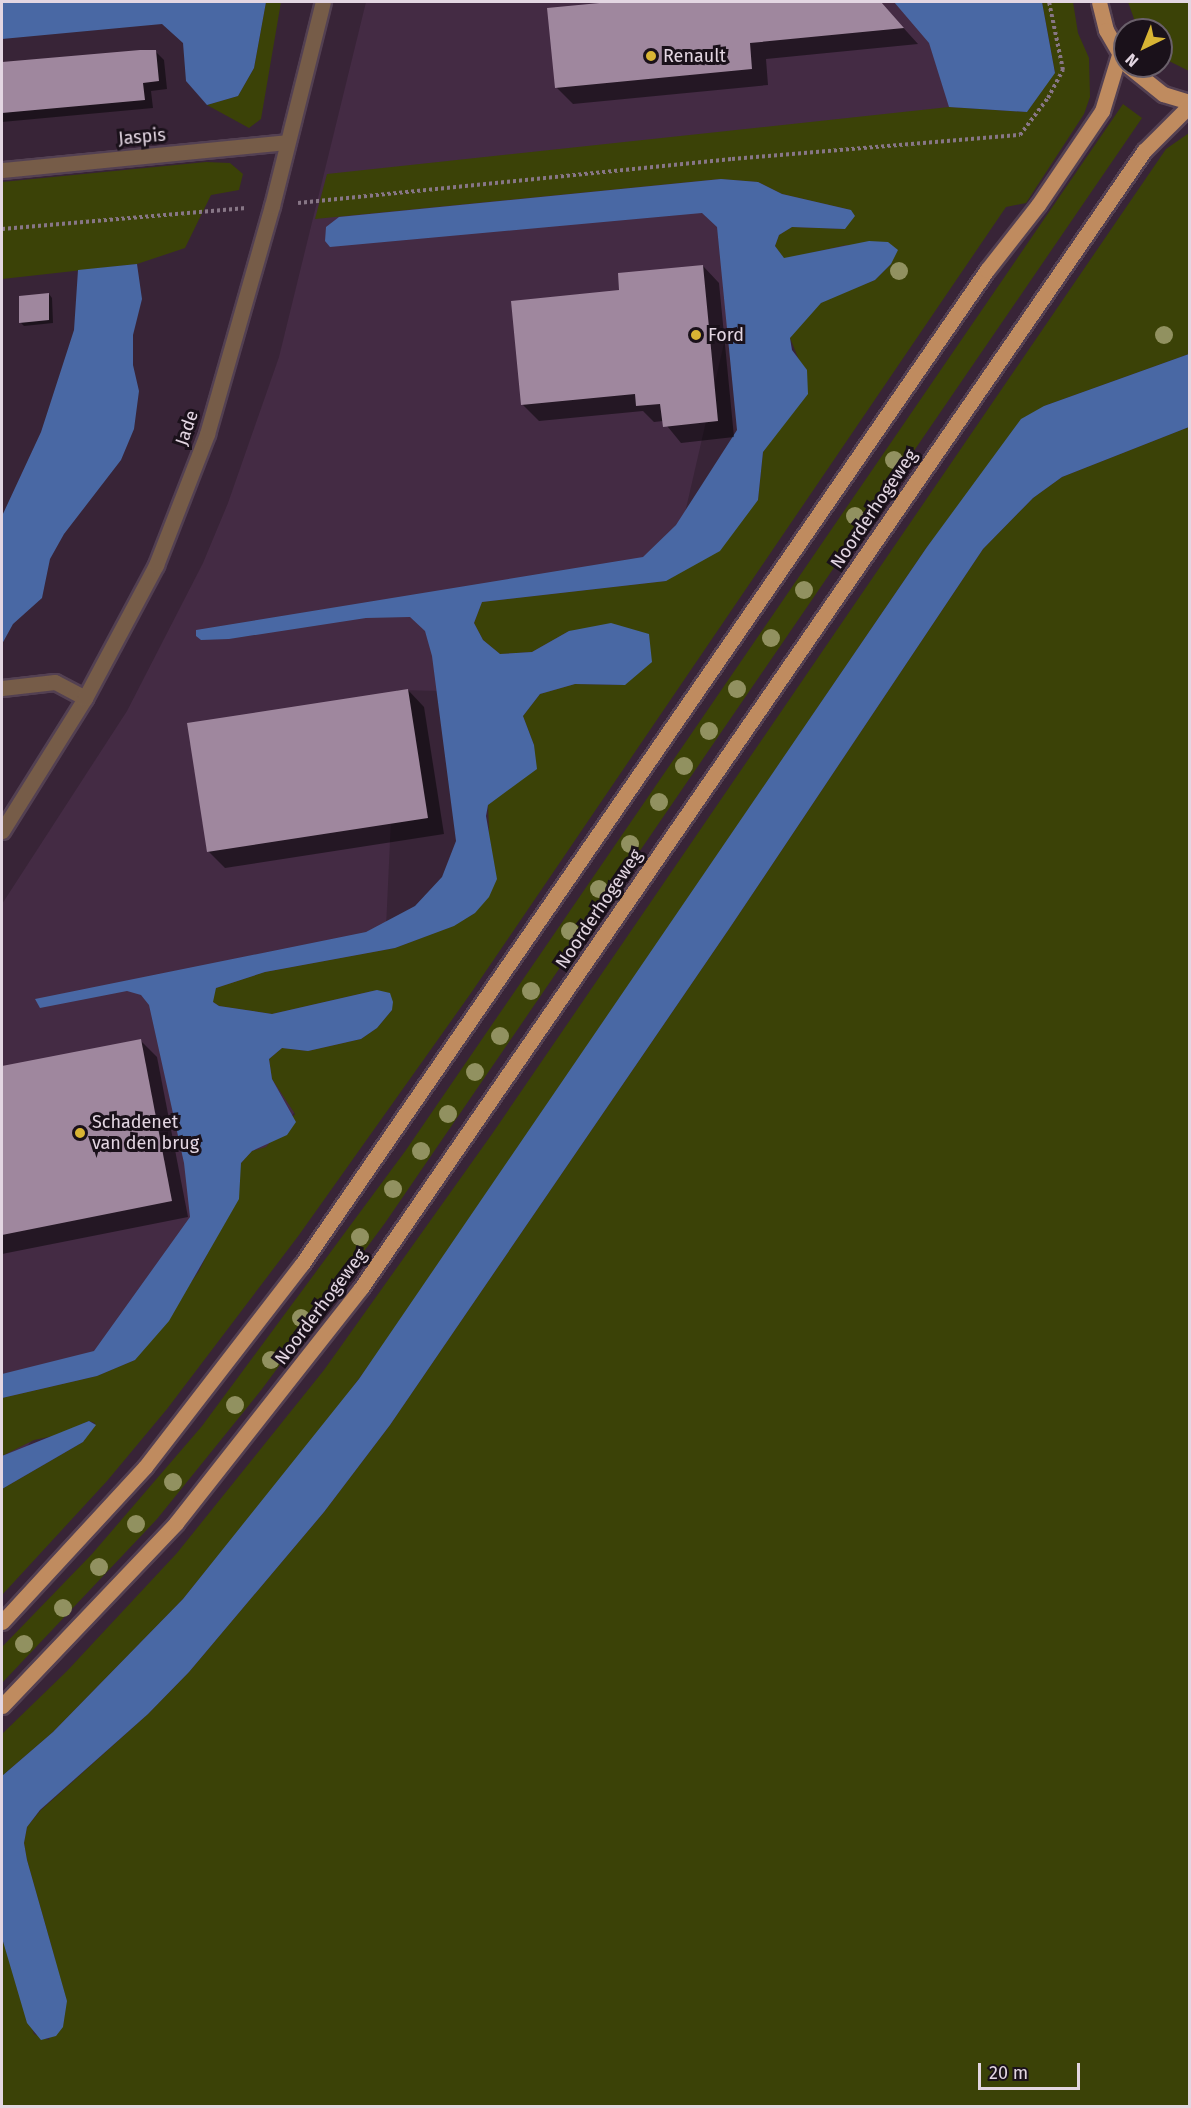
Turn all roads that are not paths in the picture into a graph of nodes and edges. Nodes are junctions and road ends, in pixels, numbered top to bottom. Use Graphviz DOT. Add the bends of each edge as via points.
graph roads {
  1 [pos="323,2"];
  2 [pos="1099,2"];
  3 [pos="1113,42"];
  4 [pos="1117,78"];
  5 [pos="1145,78"];
  6 [pos="1190,103"];
  7 [pos="287,142"];
  8 [pos="2,170"];
  9 [pos="2,688"];
  10 [pos="86,699"];
  11 [pos="2,831"];
  12 [pos="2,1622"];
  13 [pos="2,1706"];
  1 -- 7 [label="street, Jade"];
  2 -- 3 [label="main road"];
  4 -- 12 [label="main road" via="1102,111 1038,205 987,270 302,1264 145,1467"];
  5 -- 6 [label="main road" via="1164,94"];
  6 -- 13 [label="main road, Noorderhogeweg" via="1144,151 361,1288 176,1523"];
  7 -- 8 [label="street, Jaspis"];
  7 -- 10 [label="street, Jade" via="207,434 156,566"];
  9 -- 10 [label="street" via="55,682"];
  10 -- 11 [label="street, Jade"];
}
